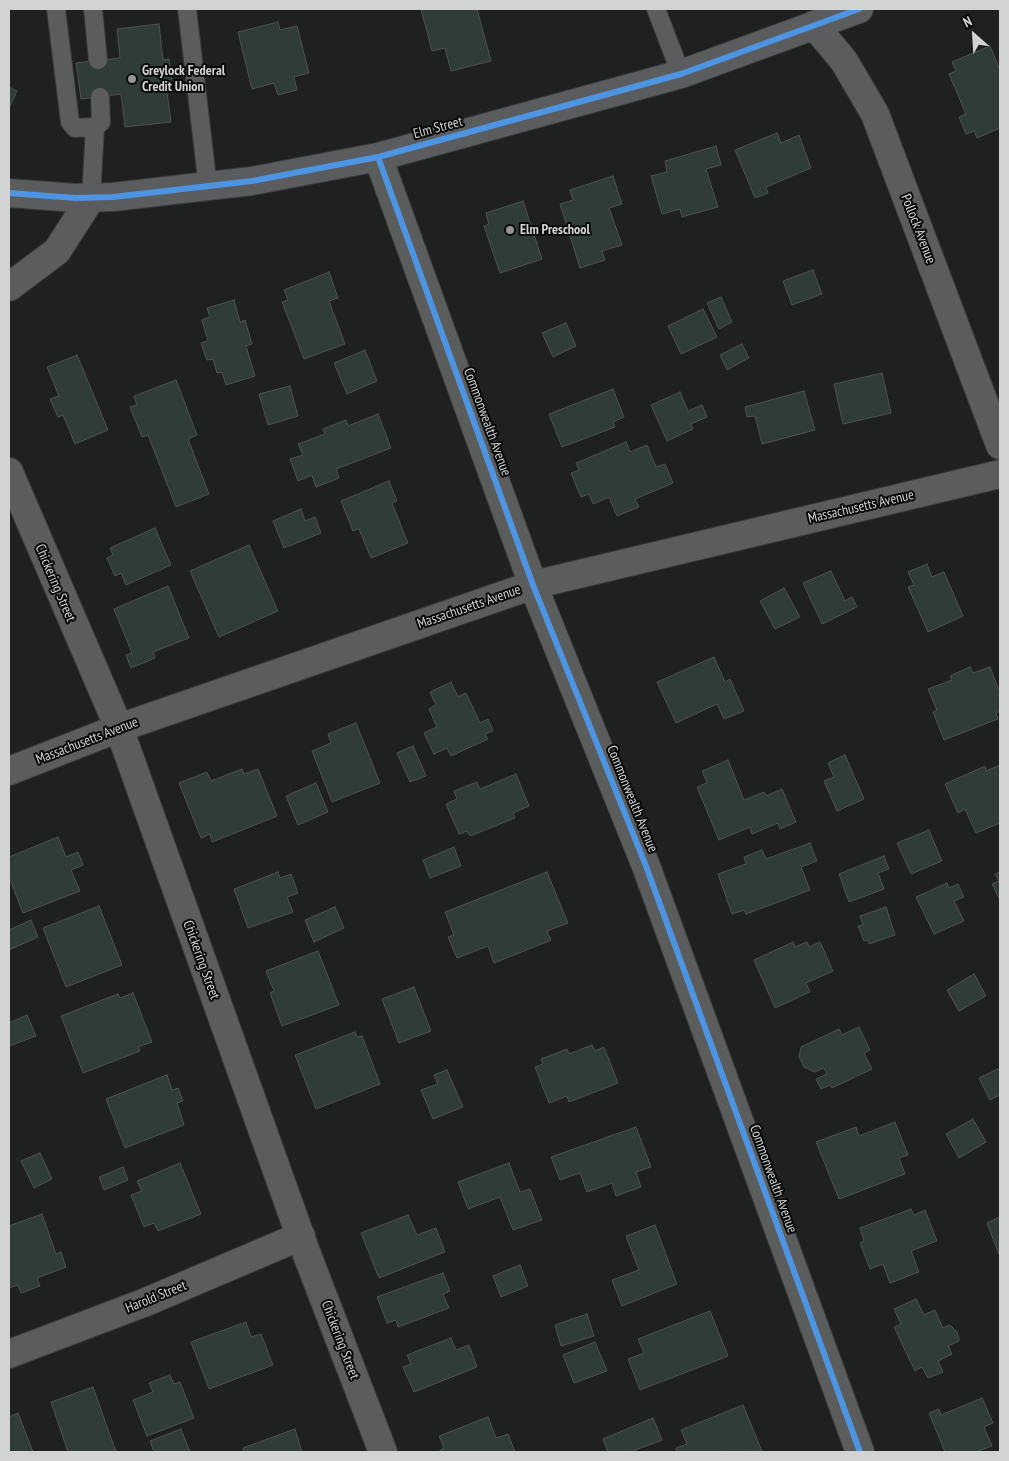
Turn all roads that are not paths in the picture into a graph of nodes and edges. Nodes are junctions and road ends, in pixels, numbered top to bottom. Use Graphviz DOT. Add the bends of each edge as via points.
graph roads {
  1 [pos="56,9"];
  2 [pos="93,9"];
  3 [pos="187,9"];
  4 [pos="656,9"];
  5 [pos="860,9"];
  6 [pos="811,17"];
  7 [pos="98,60"];
  8 [pos="681,74"];
  9 [pos="100,97"];
  10 [pos="95,127"];
  11 [pos="378,157"];
  12 [pos="208,187"];
  13 [pos="9,193"];
  14 [pos="91,198"];
  15 [pos="9,287"];
  16 [pos="1000,445"];
  17 [pos="9,472"];
  18 [pos="1000,474"];
  19 [pos="533,585"];
  20 [pos="119,728"];
  21 [pos="9,771"];
  22 [pos="301,1236"];
  23 [pos="9,1354"];
  24 [pos="384,1452"];
  25 [pos="860,1452"];
  1 -- 10 [label="lane" via="70,122 74,128"];
  2 -- 7 [label="lane"];
  3 -- 12 [label="lane"];
  4 -- 8 [label="lane"];
  5 -- 6 [label="street, Elm Street"];
  6 -- 8 [label="street, Elm Street"];
  6 -- 16 [label="street, Pollock Avenue" via="844,61 875,114"];
  8 -- 11 [label="street, Elm Street"];
  9 -- 10 [label="lane" via="101,122"];
  10 -- 14 [label="lane"];
  11 -- 12 [label="street, Elm Street"];
  11 -- 19 [label="street, Commonwealth Avenue"];
  12 -- 14 [label="street, Elm Street"];
  13 -- 14 [label="street, Elm Street"];
  14 -- 15 [label="street" via="57,251"];
  17 -- 20 [label="street, Chickering Street"];
  18 -- 19 [label="street, Massachusetts Avenue"];
  19 -- 20 [label="street, Massachusetts Avenue"];
  19 -- 25 [label="street, Commonwealth Avenue" via="646,866"];
  20 -- 21 [label="street, Massachusetts Avenue"];
  20 -- 22 [label="street, Chickering Street"];
  22 -- 23 [label="street, Harold Street" via="146,1302"];
  22 -- 24 [label="street, Chickering Street"];
}
